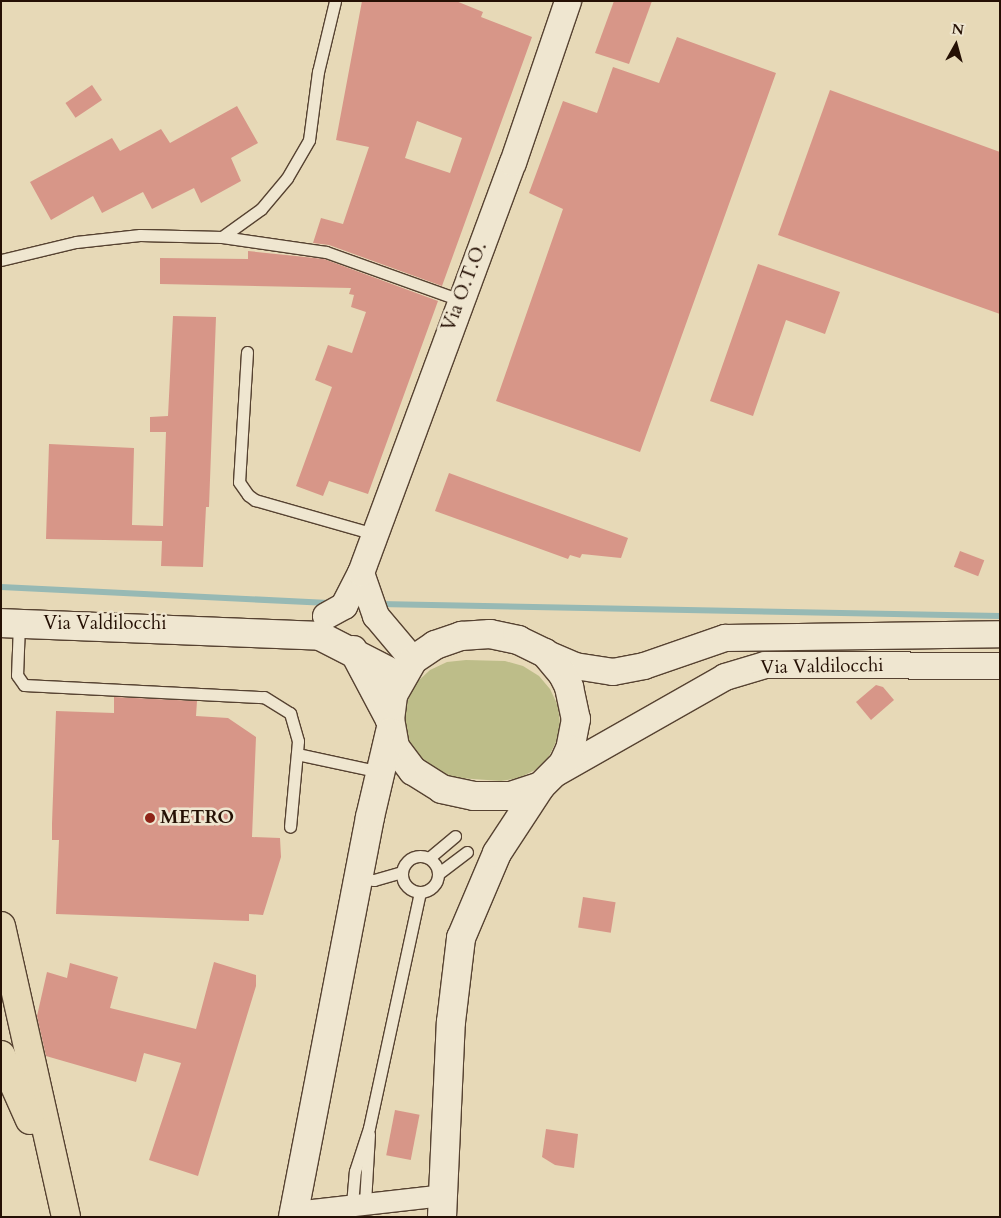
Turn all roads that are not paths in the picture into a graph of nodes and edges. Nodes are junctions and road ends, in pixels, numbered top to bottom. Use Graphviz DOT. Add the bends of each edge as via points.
graph roads {
  1 [pos="335,1"];
  2 [pos="568,1"];
  3 [pos="222,237"];
  4 [pos="1,260"];
  5 [pos="460,300"];
  6 [pos="248,352"];
  7 [pos="374,534"];
  8 [pos="361,573"];
  9 [pos="326,616"];
  10 [pos="10,623"];
  11 [pos="167,628"];
  12 [pos="1000,634"];
  13 [pos="352,650"];
  14 [pos="545,653"];
  15 [pos="1000,666"];
  16 [pos="406,669"];
  17 [pos="390,726"];
  18 [pos="297,754"];
  19 [pos="380,772"];
  20 [pos="546,781"];
  21 [pos="290,826"];
  22 [pos="455,836"];
  23 [pos="467,852"];
  24 [pos="429,858"];
  25 [pos="402,872"];
  26 [pos="439,873"];
  27 [pos="359,878"];
  28 [pos="420,892"];
  29 [pos="1,926"];
  30 [pos="1,1056"];
  31 [pos="51,1148"];
  32 [pos="359,1204"];
  33 [pos="443,1206"];
  34 [pos="294,1214"];
  35 [pos="66,1217"];
  1 -- 3 [label="lane" via="318,72 309,140 288,178 261,209"];
  2 -- 5 [label="street, Via O.T.O." via="513,163"];
  3 -- 4 [label="lane" via="140,235 76,242"];
  3 -- 5 [label="lane" via="326,252"];
  5 -- 7 [label="street, Via O.T.O."];
  6 -- 7 [label="lane" via="239,482 248,495 255,500"];
  7 -- 8 [label="street, Via O.T.O."];
  8 -- 9 [label="street, Via O.T.O." via="344,606"];
  8 -- 16 [label="street" via="376,616"];
  9 -- 11 [label="main road, Via Valdilocchi" via="198,615"];
  10 -- 11 [label="main road, Via Valdilocchi"];
  10 -- 18 [label="lane" via="17,675 24,685 264,697 290,713 298,741"];
  11 -- 13 [label="main road" via="320,636"];
  12 -- 14 [label="street, Via Valdilocchi" via="725,638 644,666 612,672 575,666"];
  13 -- 16 [label="main road"];
  13 -- 17 [label="main road"];
  14 -- 16 [label="main road" via="518,640 490,634 461,636 435,645"];
  14 -- 20 [label="main road" via="566,680 574,700 576,719 570,749"];
  15 -- 20 [label="street, Via Valdilocchi" via="765,665 725,677"];
  16 -- 17 [label="main road" via="393,695"];
  17 -- 19 [label="main road"];
  17 -- 20 [label="main road" via="402,759 413,771 442,789 493,797 524,792"];
  18 -- 19 [label="lane"];
  18 -- 21 [label="lane"];
  19 -- 27 [label="main road"];
  20 -- 33 [label="main road" via="497,853 461,938 451,1022"];
  22 -- 24 [label="lane"];
  23 -- 26 [label="lane"];
  24 -- 25 [label="lane" via="412,858"];
  24 -- 26 [label="lane"];
  25 -- 27 [label="lane" via="374,880"];
  25 -- 28 [label="lane" via="409,888"];
  26 -- 28 [label="lane" via="435,885"];
  27 -- 34 [label="main road"];
  28 -- 32 [label="lane" via="369,1128 370,1158"];
  29 -- 31 [label="highway"];
  30 -- 31 [label="highway" via="33,1126"];
  31 -- 35 [label="highway"];
  32 -- 33 [label="street"];
  32 -- 34 [label="street"];
}
